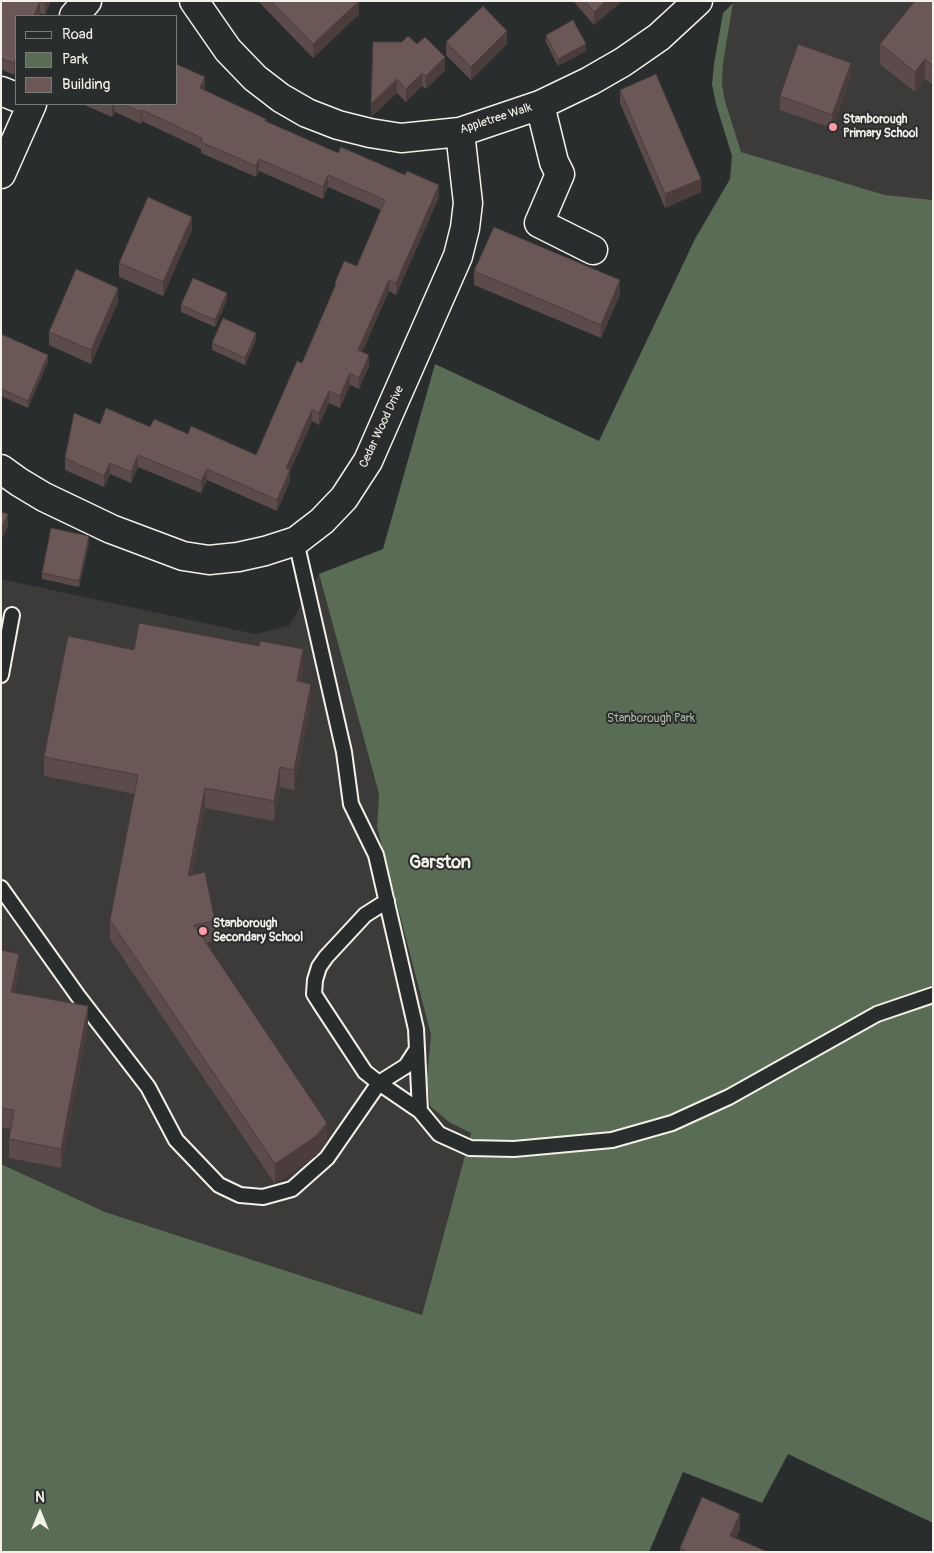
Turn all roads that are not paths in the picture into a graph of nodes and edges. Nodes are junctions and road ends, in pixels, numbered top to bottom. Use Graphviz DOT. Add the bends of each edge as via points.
graph roads {
  1 [pos="87,1"];
  2 [pos="194,1"];
  3 [pos="698,1"];
  4 [pos="75,15"];
  5 [pos="1,91"];
  6 [pos="15,97"];
  7 [pos="32,105"];
  8 [pos="540,105"];
  9 [pos="460,132"];
  10 [pos="1,174"];
  11 [pos="593,250"];
  12 [pos="1,469"];
  13 [pos="296,541"];
  14 [pos="12,615"];
  15 [pos="1,675"];
  16 [pos="1,888"];
  17 [pos="387,902"];
  18 [pos="933,996"];
  19 [pos="417,1049"];
  20 [pos="379,1083"];
  21 [pos="420,1112"];
  1 -- 4 [label="street"];
  2 -- 9 [label="street, Appletree Walk" via="228,50 255,78 280,98 307,113 338,125 401,138"];
  3 -- 8 [label="street, Appletree Walk" via="659,37 623,62"];
  5 -- 6 [label="street"];
  7 -- 10 [label="street"];
  8 -- 9 [label="street, Appletree Walk"];
  8 -- 11 [label="street" via="560,174 539,222"];
  9 -- 13 [label="street, Cedar Wood Drive" via="468,204 458,256 368,461 344,498"];
  12 -- 13 [label="street, Cedar Wood Drive" via="36,492 111,529 183,556 209,560 238,557"];
  13 -- 17 [label="lane" via="344,752 351,804 376,855"];
  14 -- 15 [label="lane"];
  16 -- 20 [label="lane" via="78,996 148,1086 176,1140 218,1185 240,1195 263,1197 292,1189 327,1158"];
  17 -- 19 [label="lane" via="416,1029"];
  17 -- 20 [label="lane" via="365,915 326,957 319,967 314,994 365,1072"];
  18 -- 21 [label="lane" via="877,1014 729,1097 672,1123 612,1140 514,1149 470,1148 440,1134"];
  19 -- 20 [label="lane" via="406,1066"];
  19 -- 21 [label="lane"];
  20 -- 21 [label="lane"];
}
